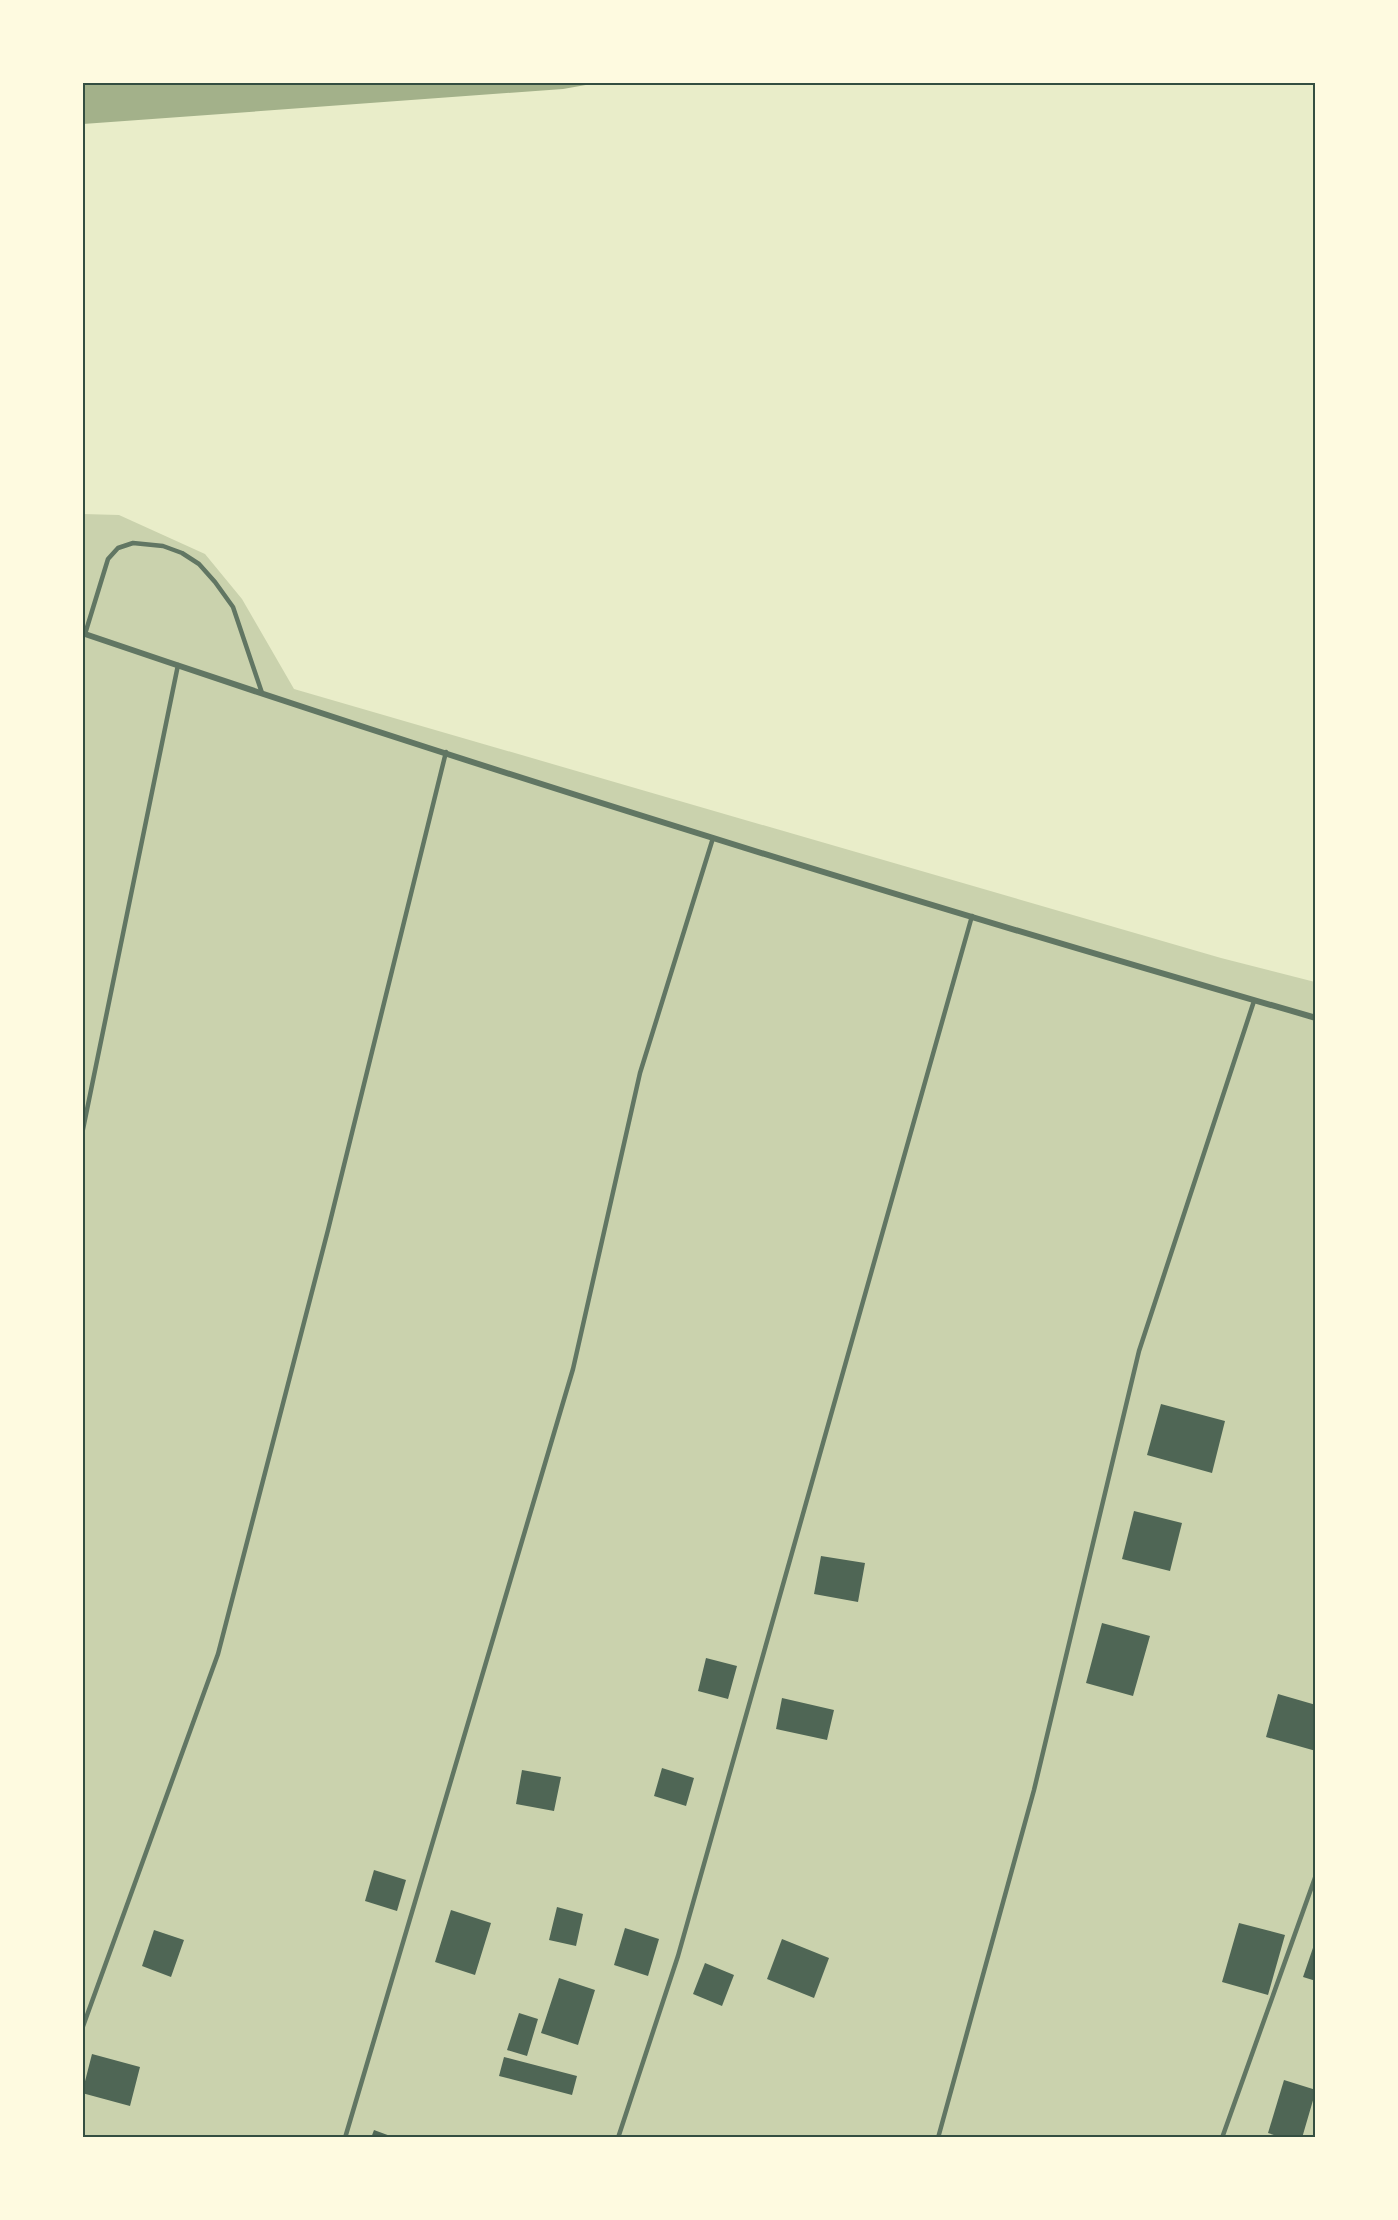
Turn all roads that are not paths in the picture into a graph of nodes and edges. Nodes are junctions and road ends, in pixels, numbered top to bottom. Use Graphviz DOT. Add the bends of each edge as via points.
graph roads {
  1 [pos="84,633"];
  2 [pos="178,666"];
  3 [pos="262,693"];
  4 [pos="446,752"];
  5 [pos="713,838"];
  6 [pos="972,916"];
  7 [pos="1254,1000"];
  8 [pos="1316,1018"];
  9 [pos="82,1134"];
  10 [pos="1316,1875"];
  11 [pos="82,2029"];
  12 [pos="345,2138"];
  13 [pos="618,2138"];
  14 [pos="938,2138"];
  15 [pos="1222,2138"];
  1 -- 2 [label="street"];
  1 -- 3 [label="lane" via="113,553 133,543 163,546 199,564 233,607"];
  2 -- 3 [label="street"];
  2 -- 9 [label="lane"];
  3 -- 4 [label="street"];
  4 -- 5 [label="street"];
  4 -- 11 [label="lane" via="218,1654"];
  5 -- 6 [label="street"];
  5 -- 12 [label="lane" via="640,1073 573,1369"];
  6 -- 7 [label="street"];
  6 -- 13 [label="lane" via="678,1956"];
  7 -- 8 [label="street"];
  7 -- 14 [label="lane" via="1139,1351 1034,1790"];
  10 -- 15 [label="lane"];
}
